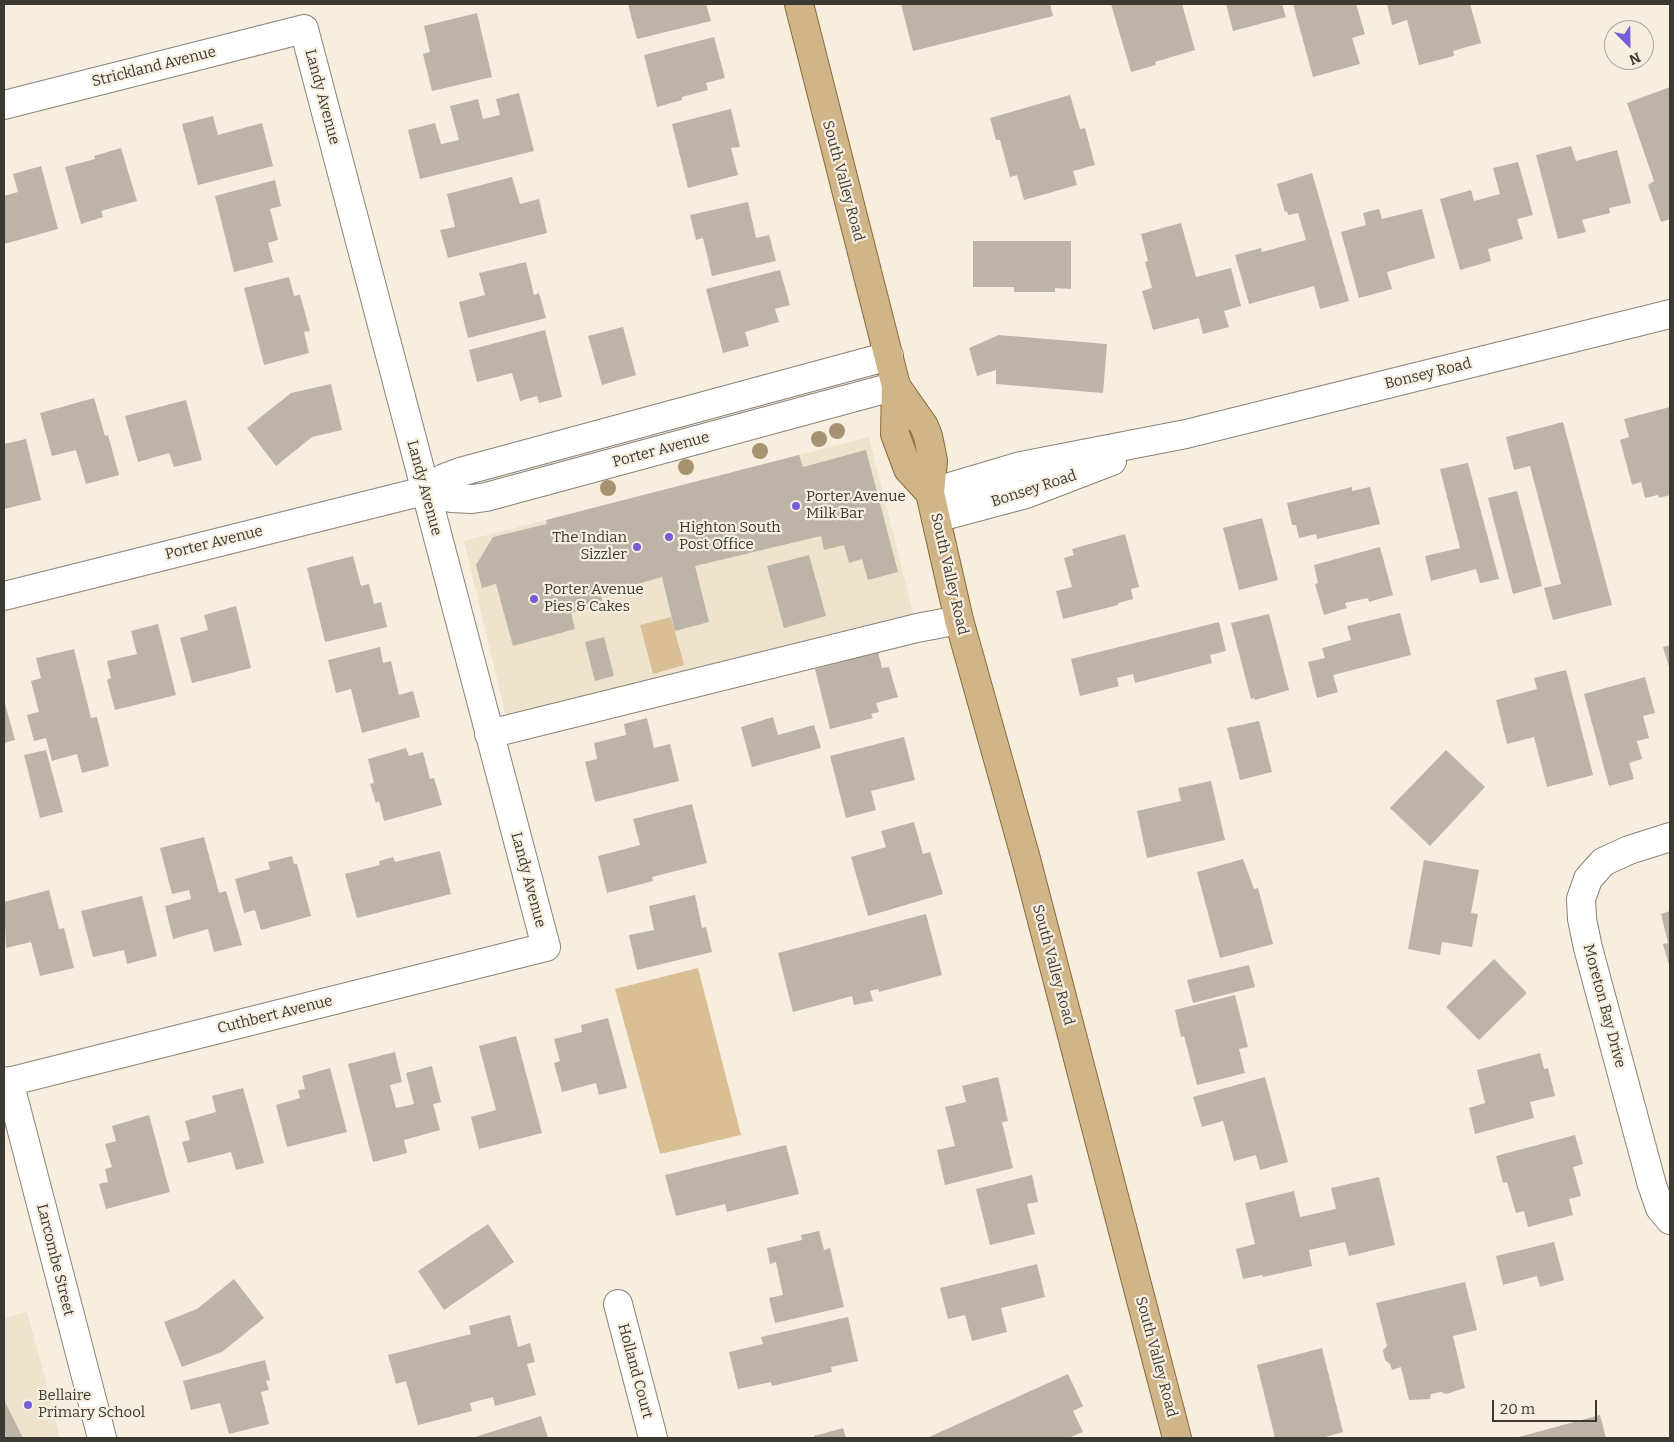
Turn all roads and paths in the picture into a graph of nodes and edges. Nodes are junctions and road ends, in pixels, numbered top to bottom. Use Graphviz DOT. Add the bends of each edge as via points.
graph roads {
  1 [pos="799,4"];
  2 [pos="304,29"];
  3 [pos="4,105"];
  4 [pos="1670,314"];
  5 [pos="889,356"];
  6 [pos="896,386"];
  7 [pos="424,491"];
  8 [pos="933,505"];
  9 [pos="4,596"];
  10 [pos="959,620"];
  11 [pos="489,734"];
  12 [pos="1670,837"];
  13 [pos="546,947"];
  14 [pos="6,1082"];
  15 [pos="1670,1220"];
  16 [pos="618,1304"];
  17 [pos="102,1438"];
  18 [pos="653,1438"];
  19 [pos="1177,1438"];
  1 -- 5 [label="main road, South Valley Road"];
  2 -- 3 [label="street, Strickland Avenue"];
  2 -- 7 [label="street, Landy Avenue"];
  4 -- 8 [label="street, Bonsey Road" via="1186,434 1026,494"];
  5 -- 6 [label="main road, South Valley Road"];
  5 -- 7 [label="street, Porter Avenue" via="468,470 444,478"];
  6 -- 7 [label="street, Porter Avenue" via="486,497 451,498"];
  6 -- 8 [label="main road, South Valley Road" via="928,436 933,461"];
  7 -- 9 [label="street, Porter Avenue"];
  7 -- 11 [label="street, Landy Avenue"];
  8 -- 10 [label="main road, South Valley Road"];
  10 -- 11 [label="street"];
  10 -- 19 [label="main road, South Valley Road" via="1026,859"];
  11 -- 13 [label="street, Landy Avenue"];
  12 -- 15 [label="street, Moreton Bay Drive" via="1603,862 1588,879 1581,899 1588,948 1652,1185 1660,1208"];
  13 -- 14 [label="street, Cuthbert Avenue"];
  14 -- 17 [label="street, Larcombe Street"];
  16 -- 18 [label="street, Holland Court"];
}
